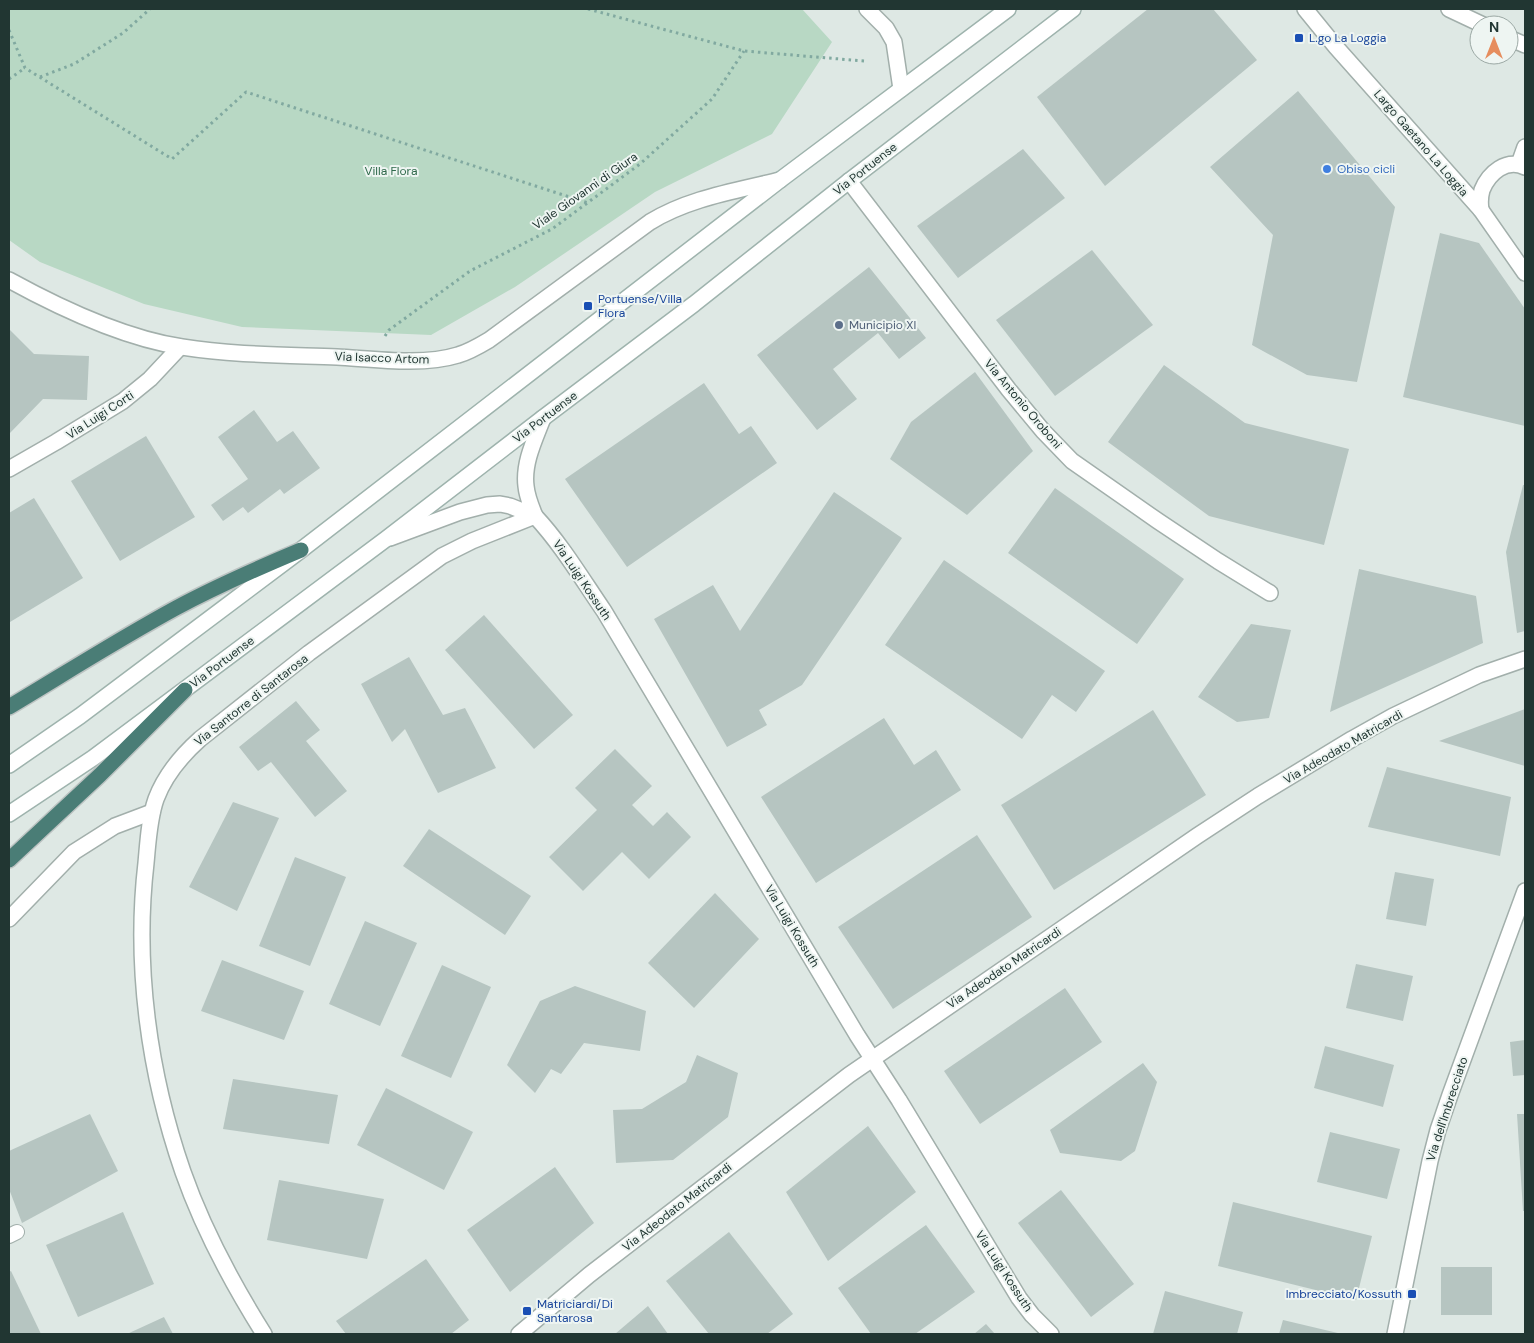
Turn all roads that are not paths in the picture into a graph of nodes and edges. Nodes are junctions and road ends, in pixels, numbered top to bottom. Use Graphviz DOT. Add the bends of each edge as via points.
graph roads {
  1 [pos="867,9"];
  2 [pos="1008,9"];
  3 [pos="1073,9"];
  4 [pos="1305,9"];
  5 [pos="1449,9"];
  6 [pos="1469,18"];
  7 [pos="901,89"];
  8 [pos="1525,147"];
  9 [pos="1522,165"];
  10 [pos="780,180"];
  11 [pos="849,181"];
  12 [pos="1481,210"];
  13 [pos="1525,273"];
  14 [pos="9,280"];
  15 [pos="180,347"];
  16 [pos="543,418"];
  17 [pos="9,469"];
  18 [pos="535,516"];
  19 [pos="386,539"];
  20 [pos="301,550"];
  21 [pos="1270,593"];
  22 [pos="1525,659"];
  23 [pos="185,690"];
  24 [pos="9,707"];
  25 [pos="9,765"];
  26 [pos="152,812"];
  27 [pos="9,814"];
  28 [pos="9,860"];
  29 [pos="1525,890"];
  30 [pos="9,919"];
  31 [pos="873,1059"];
  32 [pos="264,1334"];
  33 [pos="519,1334"];
  34 [pos="1051,1334"];
  35 [pos="1395,1334"];
  1 -- 7 [label="street" via="886,28 894,42"];
  2 -- 7 [label="street"];
  3 -- 11 [label="street, Via Portuense"];
  4 -- 12 [label="street, Largo Gaetano La Loggia"];
  5 -- 6 [label="street"];
  7 -- 10 [label="street"];
  8 -- 9 [label="street, Largo Gaetano La Loggia"];
  9 -- 12 [label="street, Largo Gaetano La Loggia" via="1501,166 1487,181 1480,200"];
  10 -- 15 [label="street, Via Isacco Artom" via="665,213 489,340 466,352 434,360 370,359"];
  10 -- 20 [label="street"];
  11 -- 16 [label="street, Via Portuense"];
  11 -- 21 [label="street, Via Antonio Oroboni" via="1009,390 1072,461"];
  12 -- 13 [label="street"];
  14 -- 15 [label="street, Via Isacco Artom" via="90,319"];
  15 -- 17 [label="street, Via Luigi Corti" via="150,380 123,401"];
  16 -- 18 [label="street, Via Luigi Kossuth" via="530,454 526,479 528,498"];
  16 -- 19 [label="street, Via Portuense"];
  18 -- 19 [label="street, Via Luigi Kossuth" via="510,506 487,505"];
  18 -- 26 [label="street, Via Santorre di Santarosa" via="442,556 309,653 187,751 166,778"];
  18 -- 31 [label="street, Via Luigi Kossuth" via="604,611"];
  19 -- 23 [label="street, Via Portuense"];
  20 -- 24 [label="highway" via="174,609"];
  20 -- 25 [label="street" via="80,716"];
  22 -- 31 [label="street, Via Adeodato Matricardi" via="1478,675 1394,716 1258,796"];
  23 -- 27 [label="street, Via Portuense" via="93,758"];
  23 -- 28 [label="highway"];
  26 -- 30 [label="street" via="115,826 74,852"];
  26 -- 32 [label="street, Via Santorre di Santarosa" via="142,932 146,1010 155,1070 172,1137 197,1209 233,1283"];
  29 -- 35 [label="street, Via dell'Imbrecciato" via="1438,1130"];
  31 -- 33 [label="street, Via Adeodato Matricardi" via="597,1269"];
  31 -- 34 [label="street, Via Luigi Kossuth" via="1019,1298"];
}
